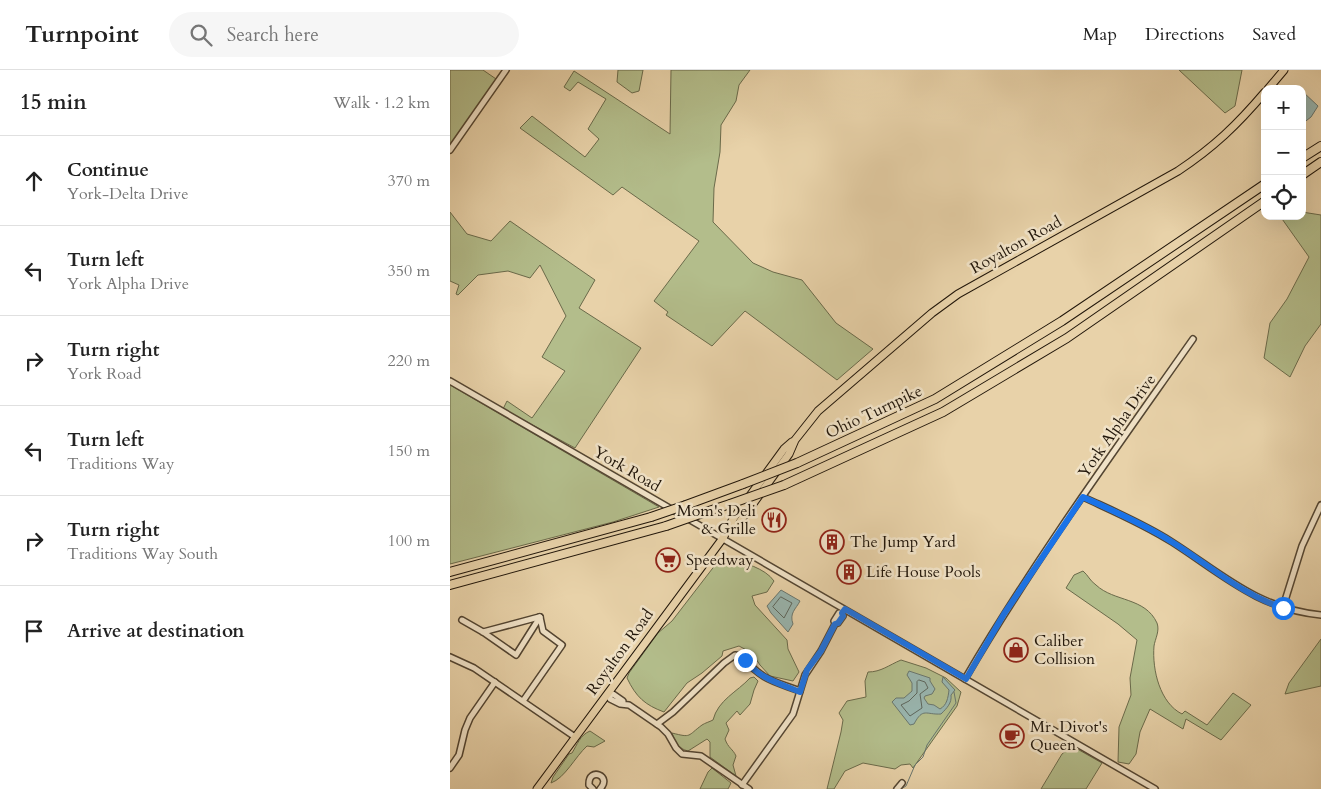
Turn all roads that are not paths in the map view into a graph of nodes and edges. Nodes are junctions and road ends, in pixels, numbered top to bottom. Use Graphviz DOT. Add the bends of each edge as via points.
graph roads {
  1 [pos="506,70"];
  2 [pos="1284,70"];
  3 [pos="1271,85"];
  4 [pos="1261,96"];
  5 [pos="1321,146"];
  6 [pos="450,150"];
  7 [pos="1306,155"];
  8 [pos="1321,162"];
  9 [pos="1306,172"];
  10 [pos="1261,187"];
  11 [pos="1261,204"];
  12 [pos="1193,339"];
  13 [pos="450,381"];
  14 [pos="1083,497"];
  15 [pos="1321,505"];
  16 [pos="725,535"];
  17 [pos="450,572"];
  18 [pos="450,585"];
  19 [pos="1283,608"];
  20 [pos="844,611"];
  21 [pos="1321,615"];
  22 [pos="540,617"];
  23 [pos="462,620"];
  24 [pos="483,632"];
  25 [pos="450,657"];
  26 [pos="966,679"];
  27 [pos="495,682"];
  28 [pos="800,692"];
  29 [pos="608,694"];
  30 [pos="523,702"];
  31 [pos="657,724"];
  32 [pos="575,737"];
  33 [pos="450,768"];
  34 [pos="902,783"];
  35 [pos="742,785"];
  36 [pos="590,788"];
  37 [pos="537,789"];
  38 [pos="600,789"];
  39 [pos="749,789"];
  40 [pos="897,789"];
  41 [pos="1155,789"];
  1 -- 6 [label="street"];
  2 -- 3 [label="main road"];
  4 -- 16 [label="main road, Royalton Road" via="1214,146 1191,162 965,290 932,313 818,411 784,449"];
  5 -- 7 [label="highway"];
  8 -- 9 [label="highway"];
  10 -- 17 [label="highway, Ohio Turnpike, bridge" via="1062,321 935,399 798,463 686,505"];
  11 -- 18 [label="highway, Ohio Turnpike, bridge" via="1067,338 943,412 784,485 730,504 666,526"];
  12 -- 14 [label="street, York Alpha Drive"];
  13 -- 16 [label="street, York Road"];
  14 -- 19 [label="street" via="1171,541 1250,594"];
  14 -- 26 [label="street, York Alpha Drive" via="1004,614"];
  15 -- 19 [label="street" via="1302,546"];
  16 -- 20 [label="street, York Road"];
  16 -- 29 [label="main road, Royalton Road"];
  19 -- 21 [label="street"];
  20 -- 26 [label="street, York Road"];
  20 -- 28 [label="street" via="807,670"];
  22 -- 24 [label="street"];
  22 -- 24 [label="street" via="516,655"];
  22 -- 30 [label="street" via="543,631 562,645"];
  23 -- 24 [label="street"];
  25 -- 27 [label="street"];
  26 -- 41 [label="street, York Road"];
  27 -- 30 [label="street"];
  27 -- 33 [label="street" via="470,718 459,755"];
  28 -- 31 [label="street" via="766,679 741,656 735,655"];
  28 -- 35 [label="street" via="793,714"];
  29 -- 31 [label="street" via="613,694 623,704"];
  29 -- 32 [label="main road, Royalton Road"];
  30 -- 32 [label="street"];
  31 -- 35 [label="street" via="667,732 680,752 702,756"];
  32 -- 37 [label="main road, Royalton Road"];
  34 -- 40 [label="street"];
  35 -- 39 [label="street"];
  36 -- 38 [label="street" via="589,780 596,774 604,780"];
}
